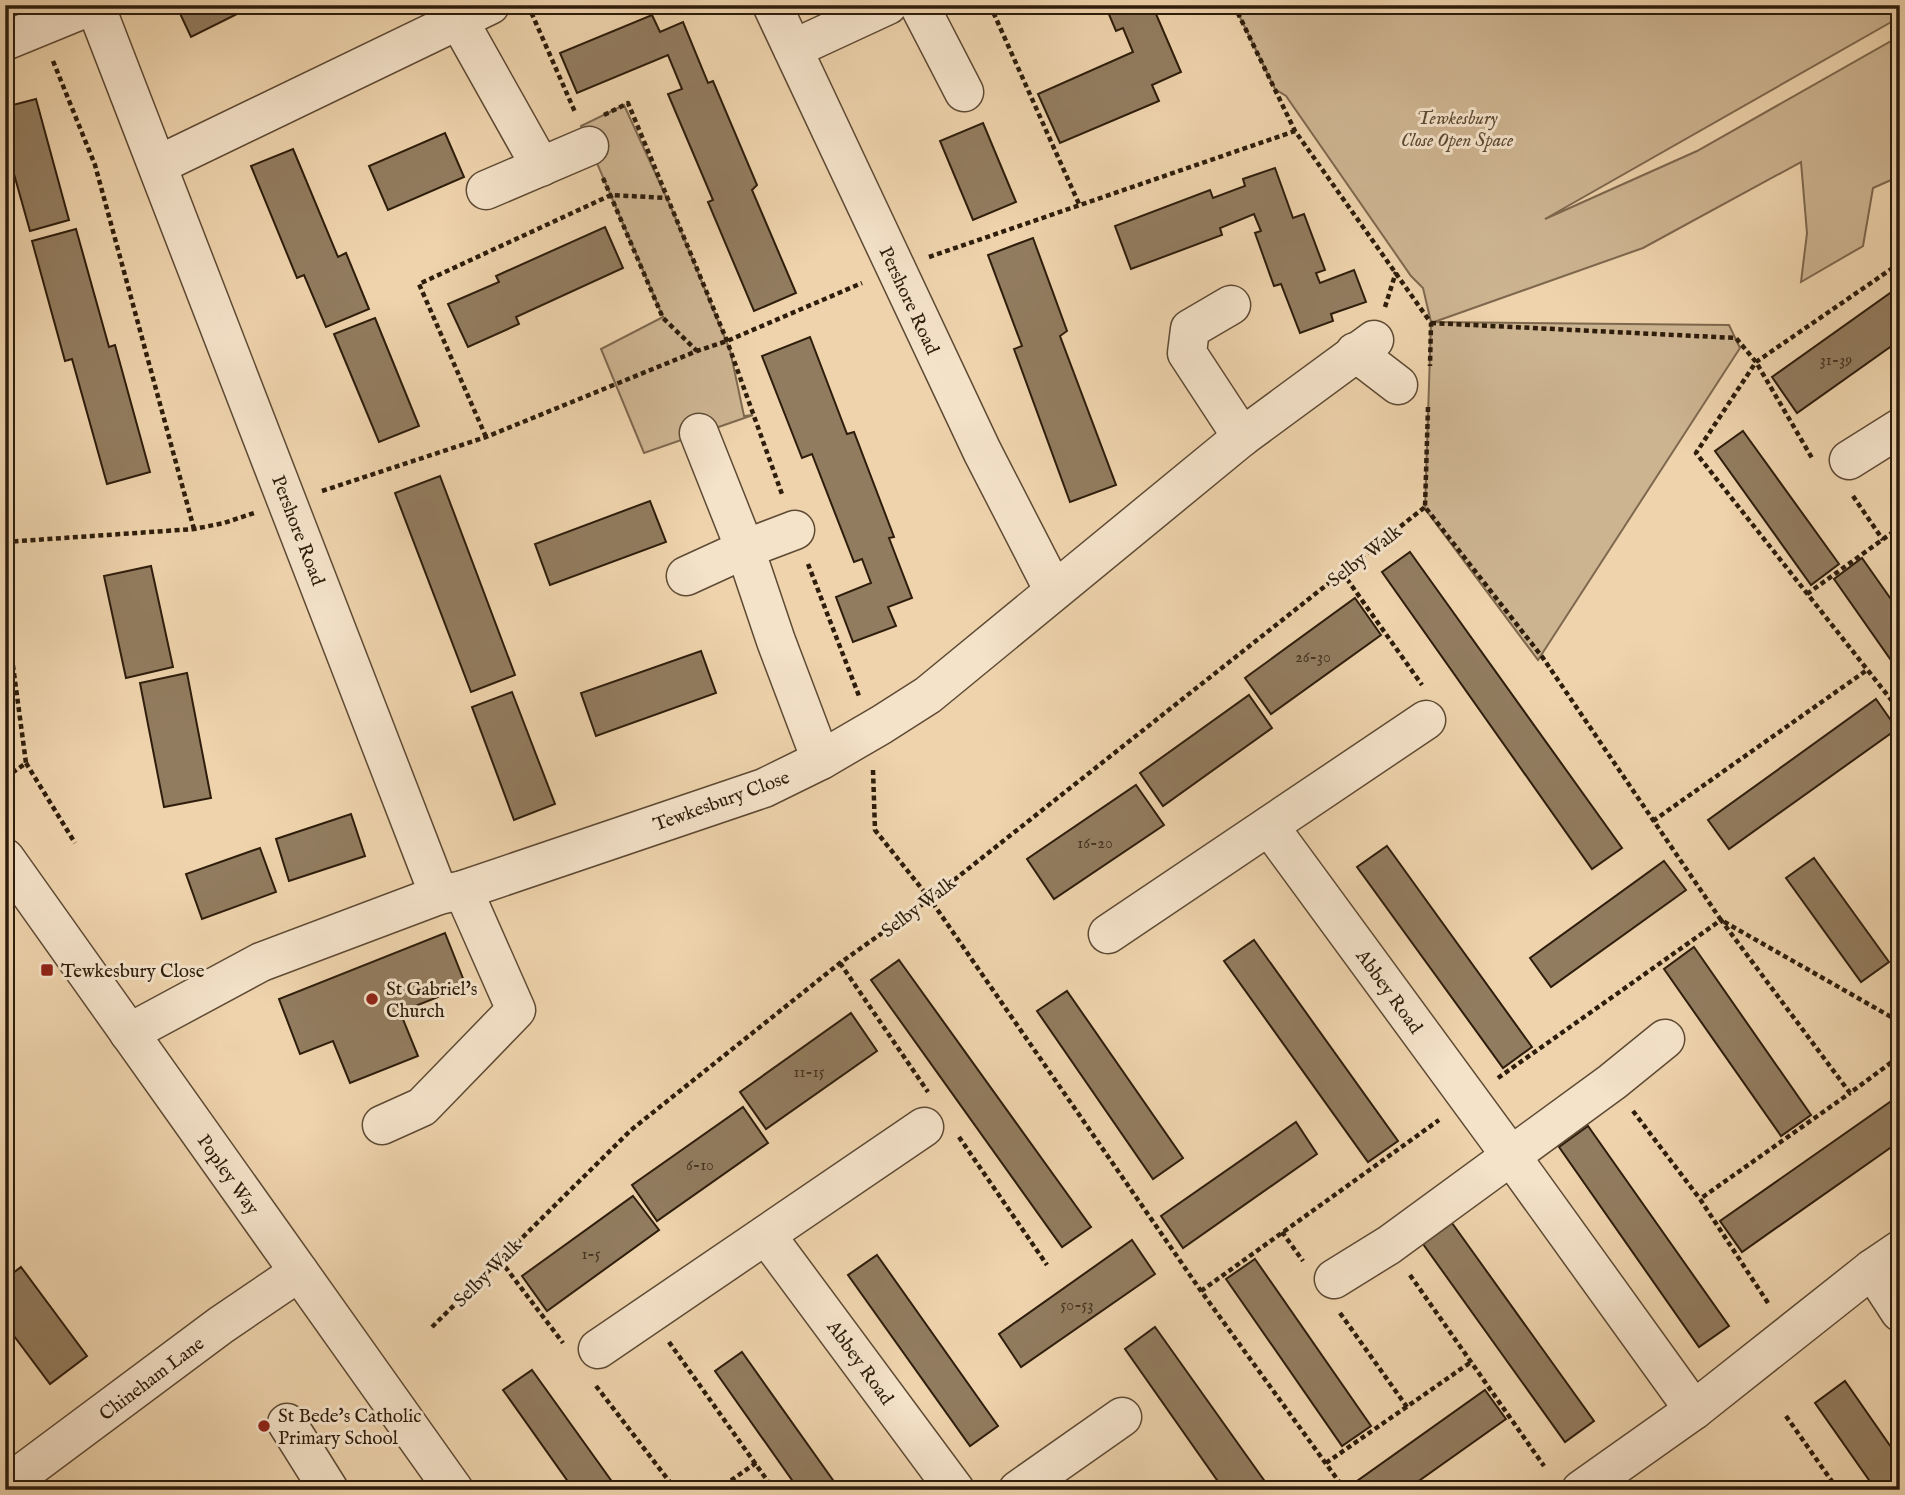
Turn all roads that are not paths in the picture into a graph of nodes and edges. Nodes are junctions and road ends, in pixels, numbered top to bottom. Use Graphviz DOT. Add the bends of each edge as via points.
graph roads {
  1 [pos="94,5"];
  2 [pos="772,5"];
  3 [pos="888,5"];
  4 [pos="919,5"];
  5 [pos="475,13"];
  6 [pos="30,31"];
  7 [pos="793,49"];
  8 [pos="964,92"];
  9 [pos="585,136"];
  10 [pos="158,165"];
  11 [pos="541,167"];
  12 [pos="486,190"];
  13 [pos="1231,305"];
  14 [pos="1418,387"];
  15 [pos="699,433"];
  16 [pos="1242,438"];
  17 [pos="1896,438"];
  18 [pos="1842,465"];
  19 [pos="794,530"];
  20 [pos="745,549"];
  21 [pos="686,576"];
  22 [pos="1054,591"];
  23 [pos="1425,704"];
  24 [pos="821,760"];
  25 [pos="1269,826"];
  26 [pos="5,858"];
  27 [pos="451,892"];
  28 [pos="1108,934"];
  29 [pos="129,1033"];
  30 [pos="1665,1040"];
  31 [pos="382,1125"];
  32 [pos="924,1127"];
  33 [pos="1511,1156"];
  34 [pos="766,1235"];
  35 [pos="1886,1260"];
  36 [pos="299,1272"];
  37 [pos="1325,1284"];
  38 [pos="1900,1312"];
  39 [pos="598,1349"];
  40 [pos="1694,1410"];
  41 [pos="1122,1417"];
  42 [pos="286,1423"];
  43 [pos="12,1471"];
  44 [pos="330,1490"];
  45 [pos="454,1490"];
  46 [pos="954,1490"];
  47 [pos="1018,1490"];
  48 [pos="1581,1490"];
  1 -- 6 [label="street, Pershore Road"];
  1 -- 10 [label="street, Pershore Road"];
  2 -- 7 [label="street, Pershore Road"];
  3 -- 7 [label="street"];
  4 -- 8 [label="street"];
  5 -- 10 [label="street"];
  5 -- 11 [label="street"];
  7 -- 22 [label="street, Pershore Road" via="982,451"];
  9 -- 11 [label="street"];
  10 -- 27 [label="street, Pershore Road" via="288,502"];
  11 -- 12 [label="street"];
  13 -- 16 [label="street" via="1190,329 1187,353"];
  14 -- 16 [label="street, Tewkesbury Close" via="1364,346"];
  15 -- 20 [label="street"];
  16 -- 22 [label="street, Tewkesbury Close"];
  17 -- 18 [label="street"];
  19 -- 20 [label="street"];
  20 -- 21 [label="street"];
  20 -- 24 [label="street"];
  22 -- 24 [label="street, Tewkesbury Close" via="928,695"];
  23 -- 25 [label="street"];
  24 -- 27 [label="street, Tewkesbury Close" via="764,788"];
  25 -- 28 [label="street"];
  25 -- 33 [label="street, Abbey Road"];
  26 -- 29 [label="street, Popley Way"];
  27 -- 29 [label="street, Tewkesbury Close" via="261,962"];
  27 -- 31 [label="street, Pershore Road" via="516,1010 422,1107"];
  29 -- 36 [label="street, Popley Way"];
  30 -- 33 [label="street"];
  32 -- 34 [label="street"];
  33 -- 37 [label="street" via="1389,1245"];
  33 -- 40 [label="street, Abbey Road"];
  34 -- 39 [label="street"];
  34 -- 46 [label="street, Abbey Road"];
  35 -- 38 [label="street"];
  35 -- 40 [label="street"];
  36 -- 43 [label="street, Chineham Lane"];
  36 -- 45 [label="street, Popley Way"];
  40 -- 48 [label="street"];
  41 -- 47 [label="street"];
  42 -- 44 [label="street"];
}
